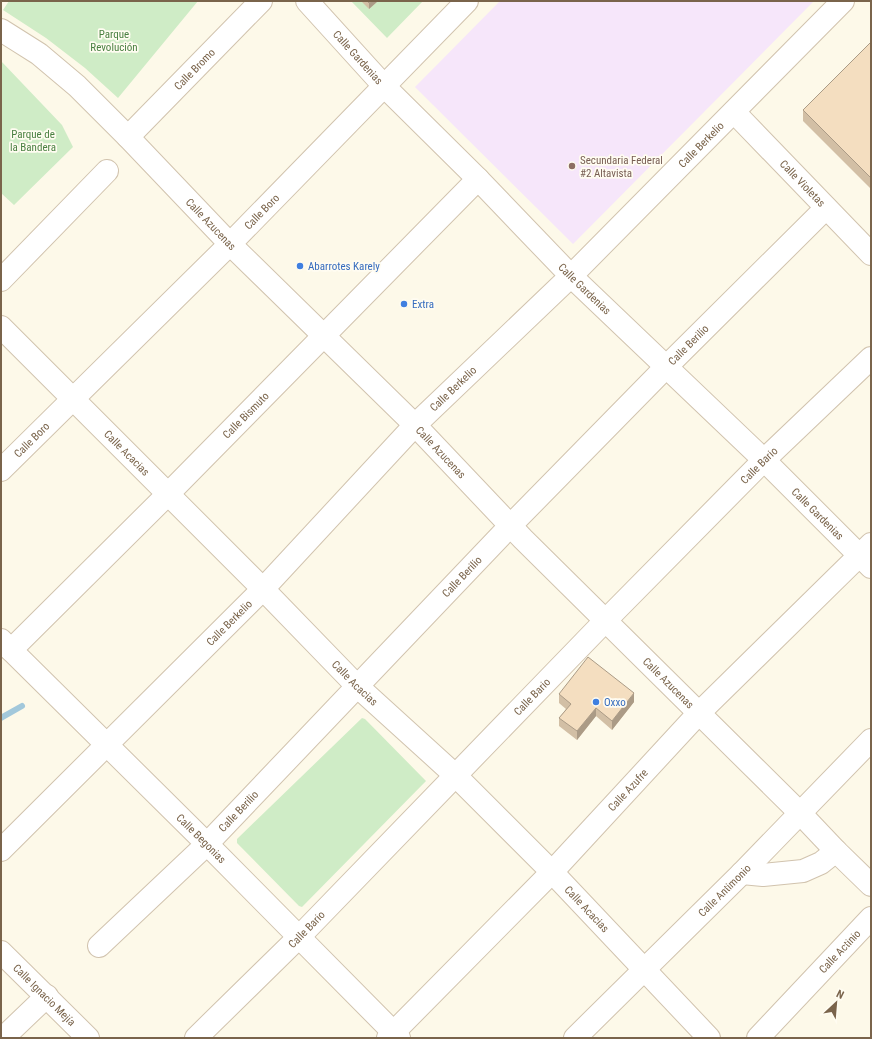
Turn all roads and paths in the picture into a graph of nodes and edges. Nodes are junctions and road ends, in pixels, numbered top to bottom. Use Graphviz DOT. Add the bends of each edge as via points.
graph roads {
  1 [pos="261,1"];
  2 [pos="307,1"];
  3 [pos="467,1"];
  4 [pos="843,1"];
  5 [pos="1,30"];
  6 [pos="385,87"];
  7 [pos="734,112"];
  8 [pos="128,137"];
  9 [pos="107,170"];
  10 [pos="478,179"];
  11 [pos="826,208"];
  12 [pos="230,244"];
  13 [pos="871,254"];
  14 [pos="571,276"];
  15 [pos="1,280"];
  16 [pos="1,327"];
  17 [pos="324,336"];
  18 [pos="871,358"];
  19 [pos="666,367"];
  20 [pos="73,400"];
  21 [pos="415,425"];
  22 [pos="764,460"];
  23 [pos="1,470"];
  24 [pos="168,494"];
  25 [pos="510,526"];
  26 [pos="867,556"];
  27 [pos="263,589"];
  28 [pos="605,621"];
  29 [pos="6,645"];
  30 [pos="357,686"];
  31 [pos="698,714"];
  32 [pos="871,740"];
  33 [pos="107,745"];
  34 [pos="455,775"];
  35 [pos="800,812"];
  36 [pos="206,844"];
  37 [pos="1,850"];
  38 [pos="836,851"];
  39 [pos="552,872"];
  40 [pos="742,873"];
  41 [pos="871,885"];
  42 [pos="871,918"];
  43 [pos="299,937"];
  44 [pos="99,946"];
  45 [pos="1,952"];
  46 [pos="645,970"];
  47 [pos="47,996"];
  48 [pos="394,1036"];
  49 [pos="3,1038"];
  50 [pos="88,1038"];
  51 [pos="196,1038"];
  52 [pos="575,1038"];
  53 [pos="709,1038"];
  54 [pos="758,1038"];
  1 -- 8 [label="street, Calle Bromo"];
  2 -- 6 [label="street, Calle Gardenias"];
  3 -- 6 [label="street, Calle Boro"];
  4 -- 7 [label="street, Calle Berkelio"];
  5 -- 8 [label="street, Calle Azucenas" via="39,54 61,72"];
  6 -- 10 [label="street, Calle Gardenias"];
  6 -- 12 [label="street, Calle Boro"];
  7 -- 11 [label="street, Calle Violetas"];
  7 -- 14 [label="street, Calle Berkelio"];
  8 -- 12 [label="street, Calle Azucenas"];
  9 -- 15 [label="street"];
  10 -- 14 [label="street, Calle Gardenias"];
  10 -- 17 [label="street, Calle Bismuto"];
  11 -- 13 [label="street, Calle Violetas"];
  11 -- 19 [label="street, Calle Berilio"];
  12 -- 17 [label="street, Calle Azucenas"];
  12 -- 20 [label="street, Calle Boro"];
  14 -- 19 [label="street, Calle Gardenias"];
  14 -- 21 [label="street, Calle Berkelio"];
  16 -- 20 [label="street, Calle Acacias"];
  17 -- 21 [label="street, Calle Azucenas"];
  17 -- 24 [label="street, Calle Bismuto"];
  18 -- 22 [label="street, Calle Bario"];
  19 -- 22 [label="street, Calle Gardenias"];
  19 -- 25 [label="street, Calle Berilio"];
  20 -- 23 [label="street, Calle Boro"];
  20 -- 24 [label="street, Calle Acacias"];
  21 -- 25 [label="street, Calle Azucenas"];
  21 -- 27 [label="street, Calle Berkelio"];
  22 -- 26 [label="street, Calle Gardenias"];
  22 -- 28 [label="street, Calle Bario"];
  24 -- 27 [label="street, Calle Acacias"];
  24 -- 29 [label="street, Calle Bismuto"];
  25 -- 28 [label="street, Calle Azucenas"];
  25 -- 30 [label="street, Calle Berilio"];
  26 -- 31 [label="street, Calle Azufre"];
  27 -- 30 [label="street, Calle Acacias"];
  27 -- 33 [label="street, Calle Berkelio"];
  28 -- 31 [label="street, Calle Azucenas"];
  28 -- 34 [label="street, Calle Bario"];
  29 -- 33 [label="street, Calle Begonias"];
  30 -- 34 [label="street, Calle Acacias"];
  30 -- 36 [label="street, Calle Berilio"];
  31 -- 35 [label="street, Calle Azucenas"];
  31 -- 39 [label="street, Calle Azufre"];
  32 -- 35 [label="street, Calle Antimonio"];
  33 -- 36 [label="street, Calle Begonias"];
  33 -- 37 [label="street, Calle Berkelio"];
  34 -- 39 [label="street, Calle Acacias"];
  34 -- 43 [label="street, Calle Bario"];
  35 -- 38 [label="street, Calle Azucenas"];
  35 -- 40 [label="street, Calle Antimonio"];
  36 -- 43 [label="street, Calle Begonias"];
  36 -- 44 [label="street, Calle Berilio"];
  38 -- 40 [label="street" via="821,863 803,871 763,875"];
  38 -- 41 [label="street, Calle Azucenas"];
  39 -- 46 [label="street, Calle Acacias"];
  39 -- 48 [label="street, Calle Azufre"];
  40 -- 46 [label="street, Calle Antimonio"];
  42 -- 54 [label="street, Calle Actinio"];
  43 -- 48 [label="street, Calle Begonias"];
  43 -- 51 [label="street, Calle Bario"];
  45 -- 47 [label="street, Calle Ignacio Mejía"];
  46 -- 52 [label="street, Calle Antimonio"];
  46 -- 53 [label="street, Calle Acacias"];
  47 -- 49 [label="street"];
  47 -- 50 [label="street, Calle Ignacio Mejía"];
}
